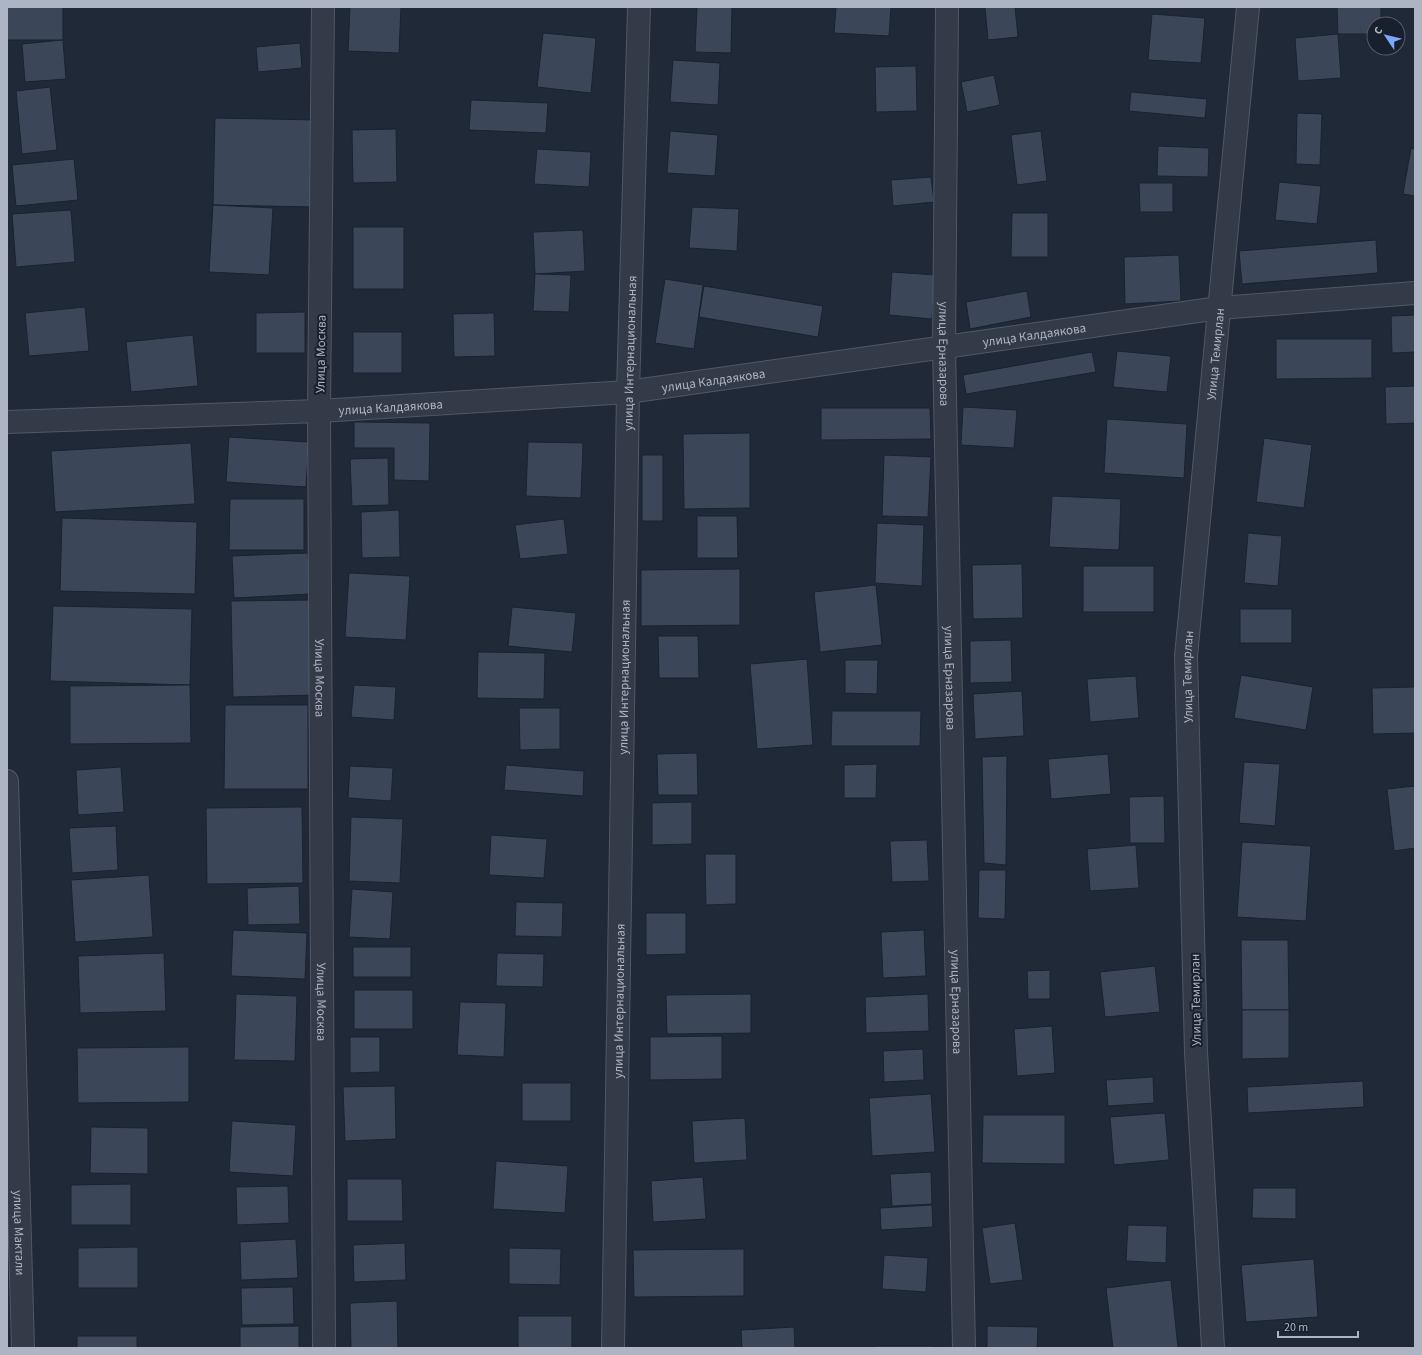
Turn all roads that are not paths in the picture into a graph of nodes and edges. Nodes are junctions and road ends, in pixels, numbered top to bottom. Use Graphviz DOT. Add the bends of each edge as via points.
graph roads {
  1 [pos="323,7"];
  2 [pos="639,7"];
  3 [pos="947,7"];
  4 [pos="1248,7"];
  5 [pos="1415,293"];
  6 [pos="1219,308"];
  7 [pos="944,347"];
  8 [pos="628,392"];
  9 [pos="319,411"];
  10 [pos="7,422"];
  11 [pos="7,781"];
  12 [pos="23,1348"];
  13 [pos="324,1348"];
  14 [pos="613,1348"];
  15 [pos="964,1348"];
  16 [pos="1213,1348"];
  1 -- 9 [label="street, Улица Москва"];
  2 -- 8 [label="street, улица Интернациональная"];
  3 -- 7 [label="street, улица Ерназарова"];
  4 -- 6 [label="street, Улица Темирлан"];
  5 -- 6 [label="street, улица Калдаякова"];
  6 -- 7 [label="street, улица Калдаякова"];
  6 -- 16 [label="street, Улица Темирлан" via="1186,656 1196,1052"];
  7 -- 8 [label="street, улица Калдаякова"];
  7 -- 15 [label="street, улица Ерназарова"];
  8 -- 9 [label="street, улица Калдаякова"];
  8 -- 14 [label="street, улица Интернациональная"];
  9 -- 10 [label="street, улица Калдаякова"];
  9 -- 13 [label="street, Улица Москва"];
  11 -- 12 [label="street, улица Мактали"];
}
